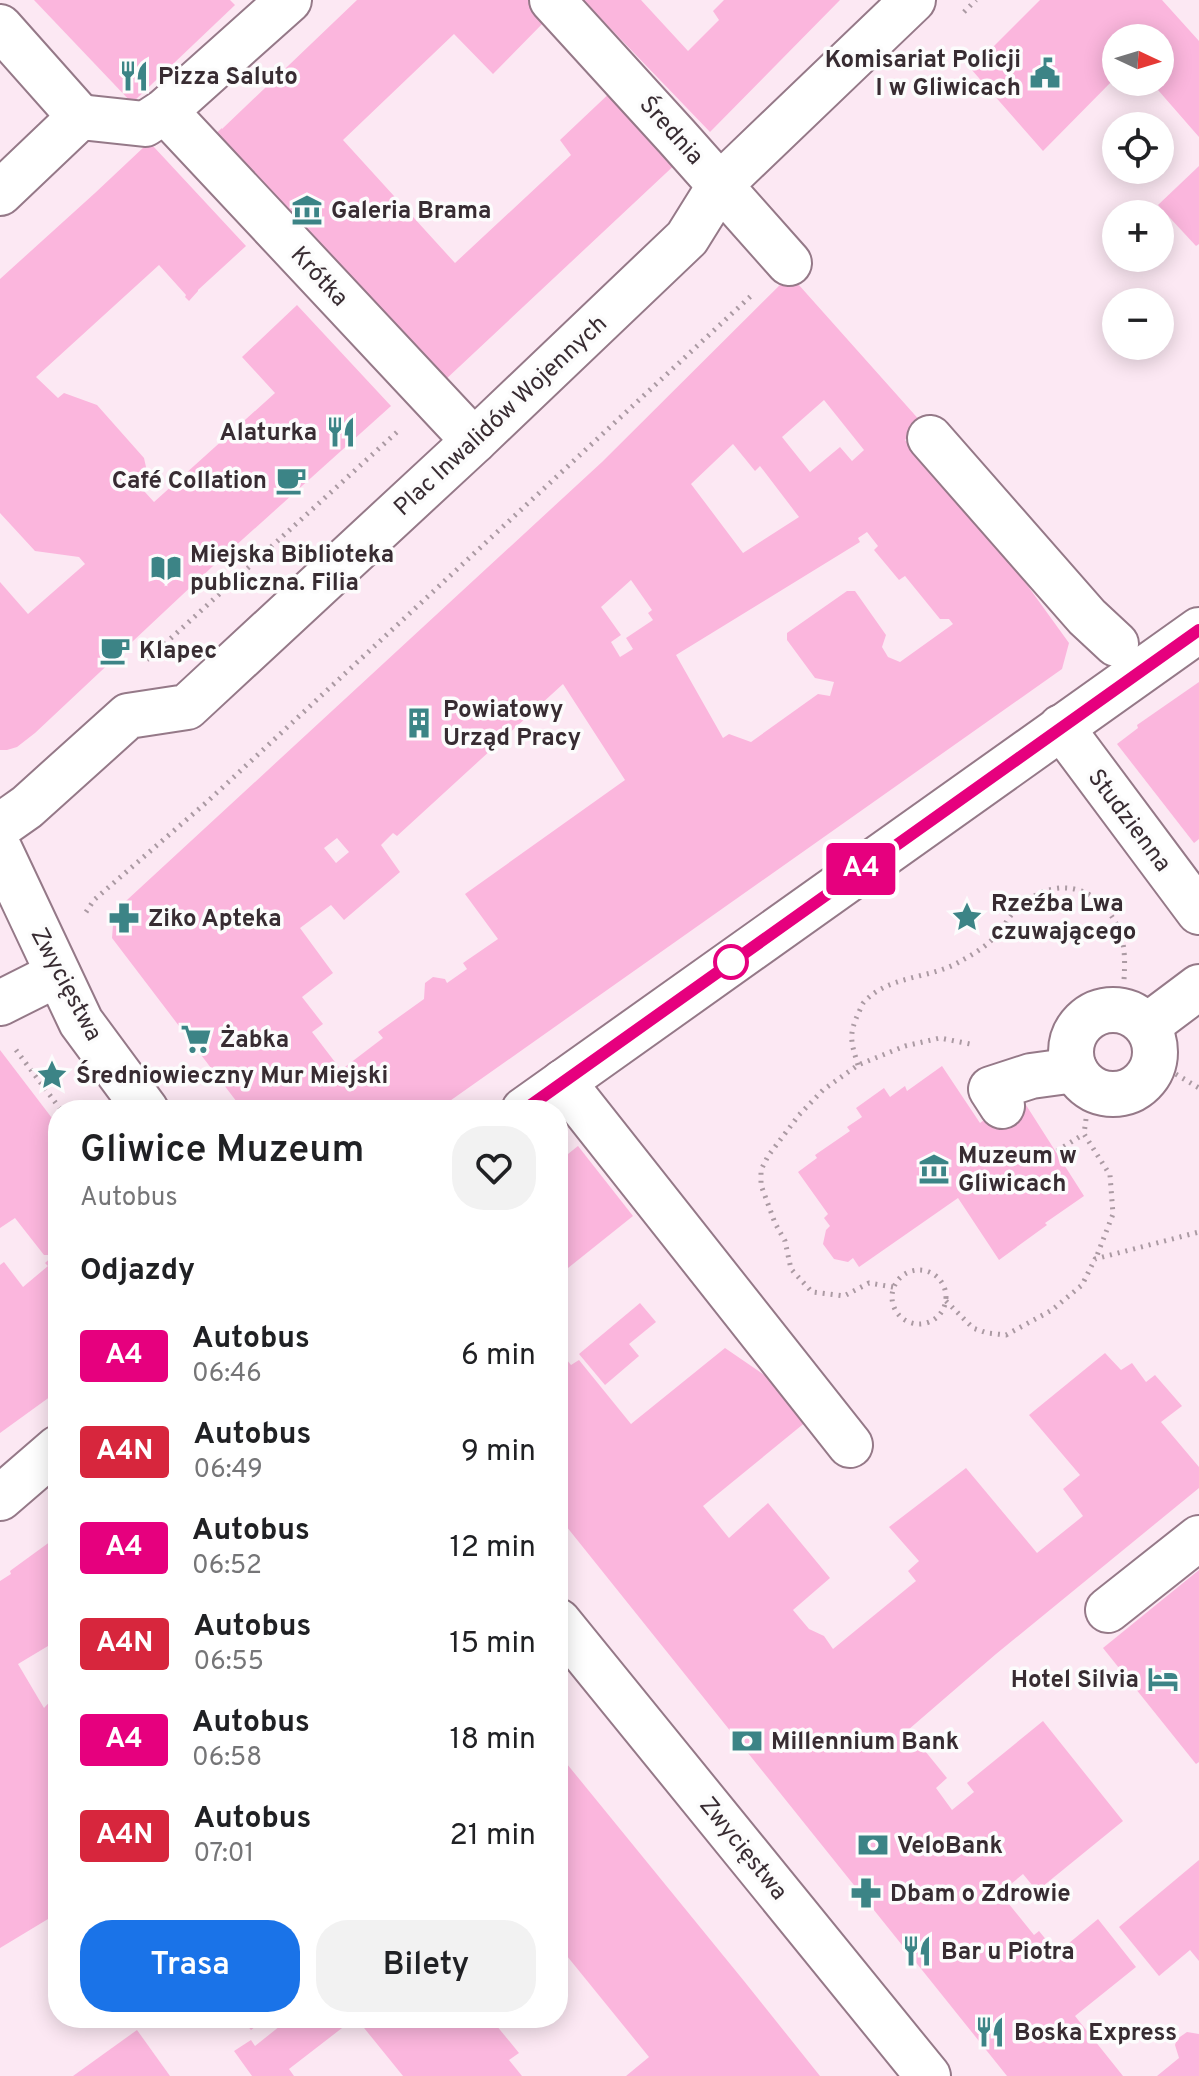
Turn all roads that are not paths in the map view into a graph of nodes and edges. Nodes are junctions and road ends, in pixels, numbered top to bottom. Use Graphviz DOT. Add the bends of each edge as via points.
graph roads {
  1 [pos="289,0"];
  2 [pos="552,0"];
  3 [pos="913,0"];
  4 [pos="0,27"];
  5 [pos="80,117"];
  6 [pos="155,118"];
  7 [pos="720,185"];
  8 [pos="0,193"];
  9 [pos="789,263"];
  10 [pos="930,438"];
  11 [pos="474,441"];
  12 [pos="1199,630"];
  13 [pos="1116,644"];
  14 [pos="1061,727"];
  15 [pos="0,826"];
  16 [pos="0,850"];
  17 [pos="1199,912"];
  18 [pos="58,974"];
  19 [pos="1199,987"];
  20 [pos="0,1003"];
  21 [pos="1138,1032"];
  22 [pos="1085,1080"];
  23 [pos="563,1082"];
  24 [pos="1017,1091"];
  25 [pos="139,1100"];
  26 [pos="538,1100"];
  27 [pos="850,1445"];
  28 [pos="48,1457"];
  29 [pos="0,1498"];
  30 [pos="1199,1538"];
  31 [pos="1108,1610"];
  32 [pos="568,1633"];
  33 [pos="928,2076"];
  1 -- 6 [label="street"];
  2 -- 7 [label="street, Średnia"];
  3 -- 7 [label="street, Plac Inwalidów Wojennych"];
  4 -- 5 [label="street"];
  5 -- 6 [label="street"];
  5 -- 8 [label="street"];
  6 -- 11 [label="street, Krótka" via="277,231"];
  7 -- 9 [label="street, Średnia"];
  7 -- 11 [label="street, Plac Inwalidów Wojennych" via="687,238"];
  10 -- 13 [label="street"];
  11 -- 15 [label="street, Plac Inwalidów Wojennych" via="187,707 128,716"];
  12 -- 14 [label="street"];
  14 -- 17 [label="street, Studzienna"];
  14 -- 23 [label="street"];
  16 -- 18 [label="street, Zwycięstwa"];
  18 -- 20 [label="street"];
  18 -- 25 [label="street, Zwycięstwa" via="81,1022"];
  19 -- 21 [label="street"];
  21 -- 22 [label="street" via="1146,1079 1121,1094 1108,1094"];
  21 -- 22 [label="street" via="1098,1013 1086,1020 1071,1043 1071,1057"];
  22 -- 24 [label="street"];
  23 -- 26 [label="street"];
  23 -- 27 [label="street"];
  28 -- 29 [label="street"];
  30 -- 31 [label="street"];
  32 -- 33 [label="street, Zwycięstwa"];
}
